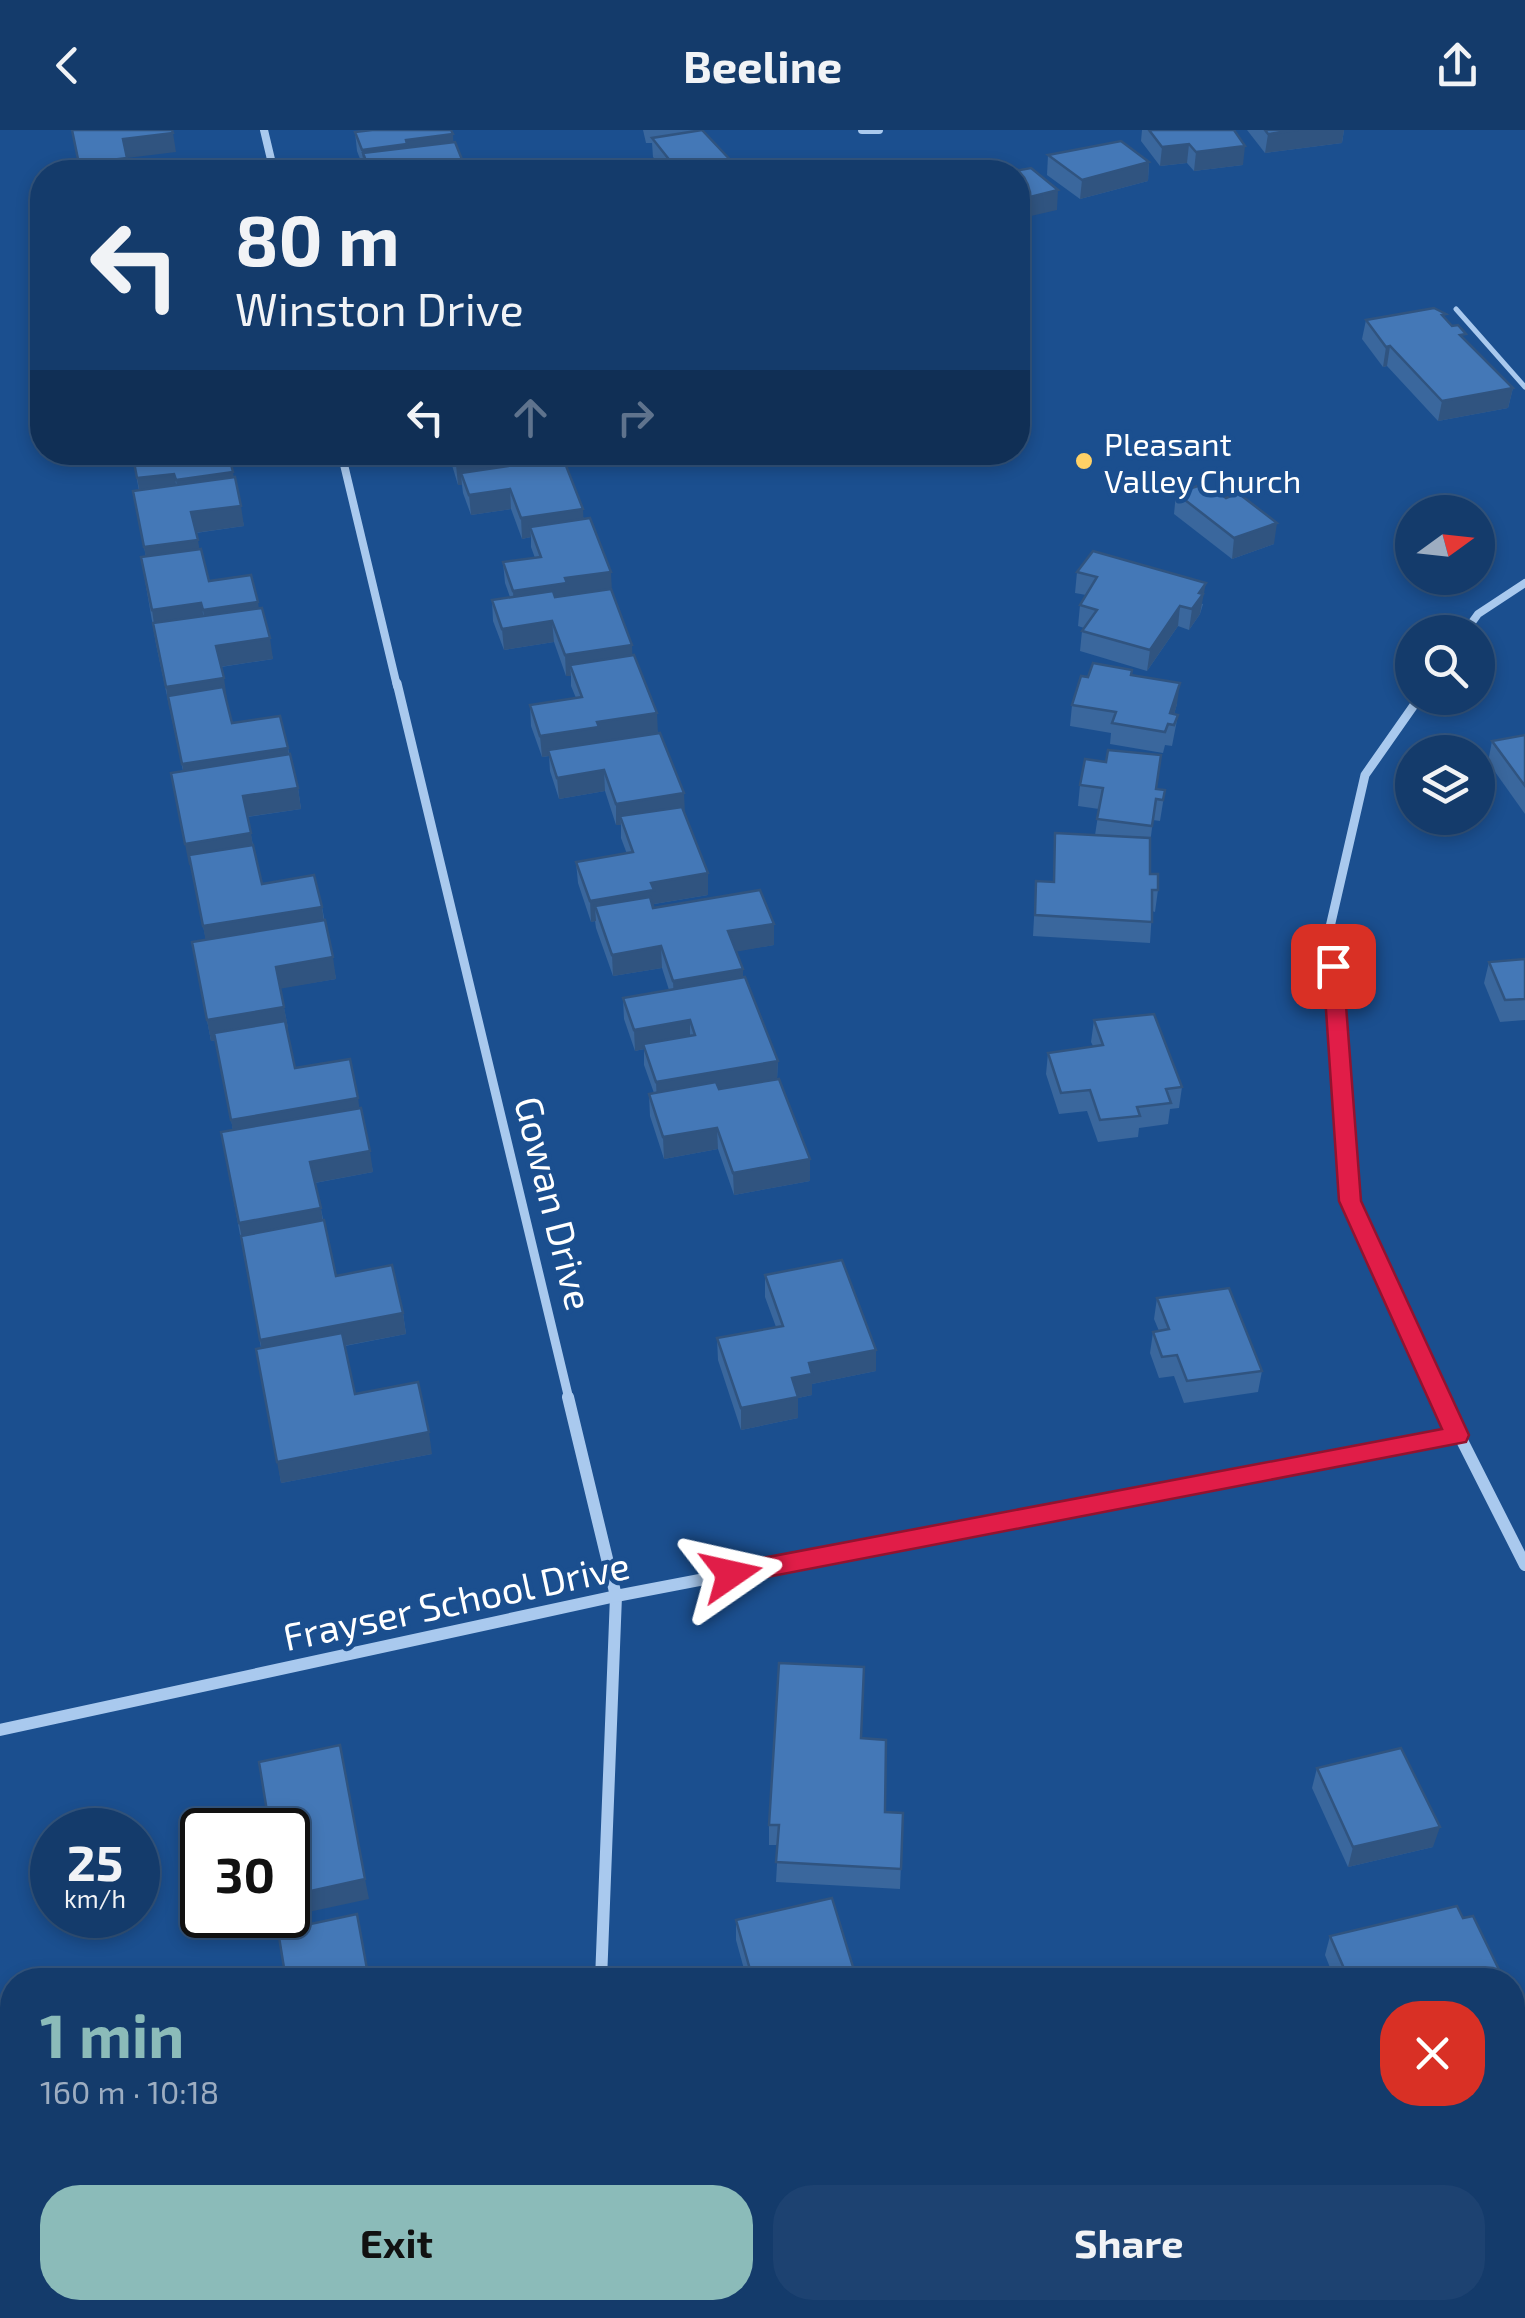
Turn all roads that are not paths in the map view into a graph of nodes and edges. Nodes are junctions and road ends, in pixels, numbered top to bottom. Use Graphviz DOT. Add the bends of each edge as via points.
graph roads {
  1 [pos="264,130"];
  2 [pos="879,130"];
  3 [pos="862,131"];
  4 [pos="271,160"];
  5 [pos="1456,310"];
  6 [pos="1525,387"];
  7 [pos="345,465"];
  8 [pos="1525,583"];
  9 [pos="1477,615"];
  10 [pos="1408,715"];
  11 [pos="1457,1435"];
  12 [pos="1525,1564"];
  13 [pos="616,1596"];
  14 [pos="0,1730"];
  15 [pos="601,1968"];
  1 -- 4 [label="street"];
  2 -- 3 [label="street"];
  5 -- 6 [label="lane"];
  7 -- 13 [label="street, Gowan Drive"];
  8 -- 9 [label="street"];
  10 -- 11 [label="street" via="1365,775 1330,927 1350,1201"];
  11 -- 12 [label="street"];
  11 -- 13 [label="street, Frayser School Drive"];
  13 -- 14 [label="street, Frayser School Drive"];
  13 -- 15 [label="street, Gowan Drive"];
}
